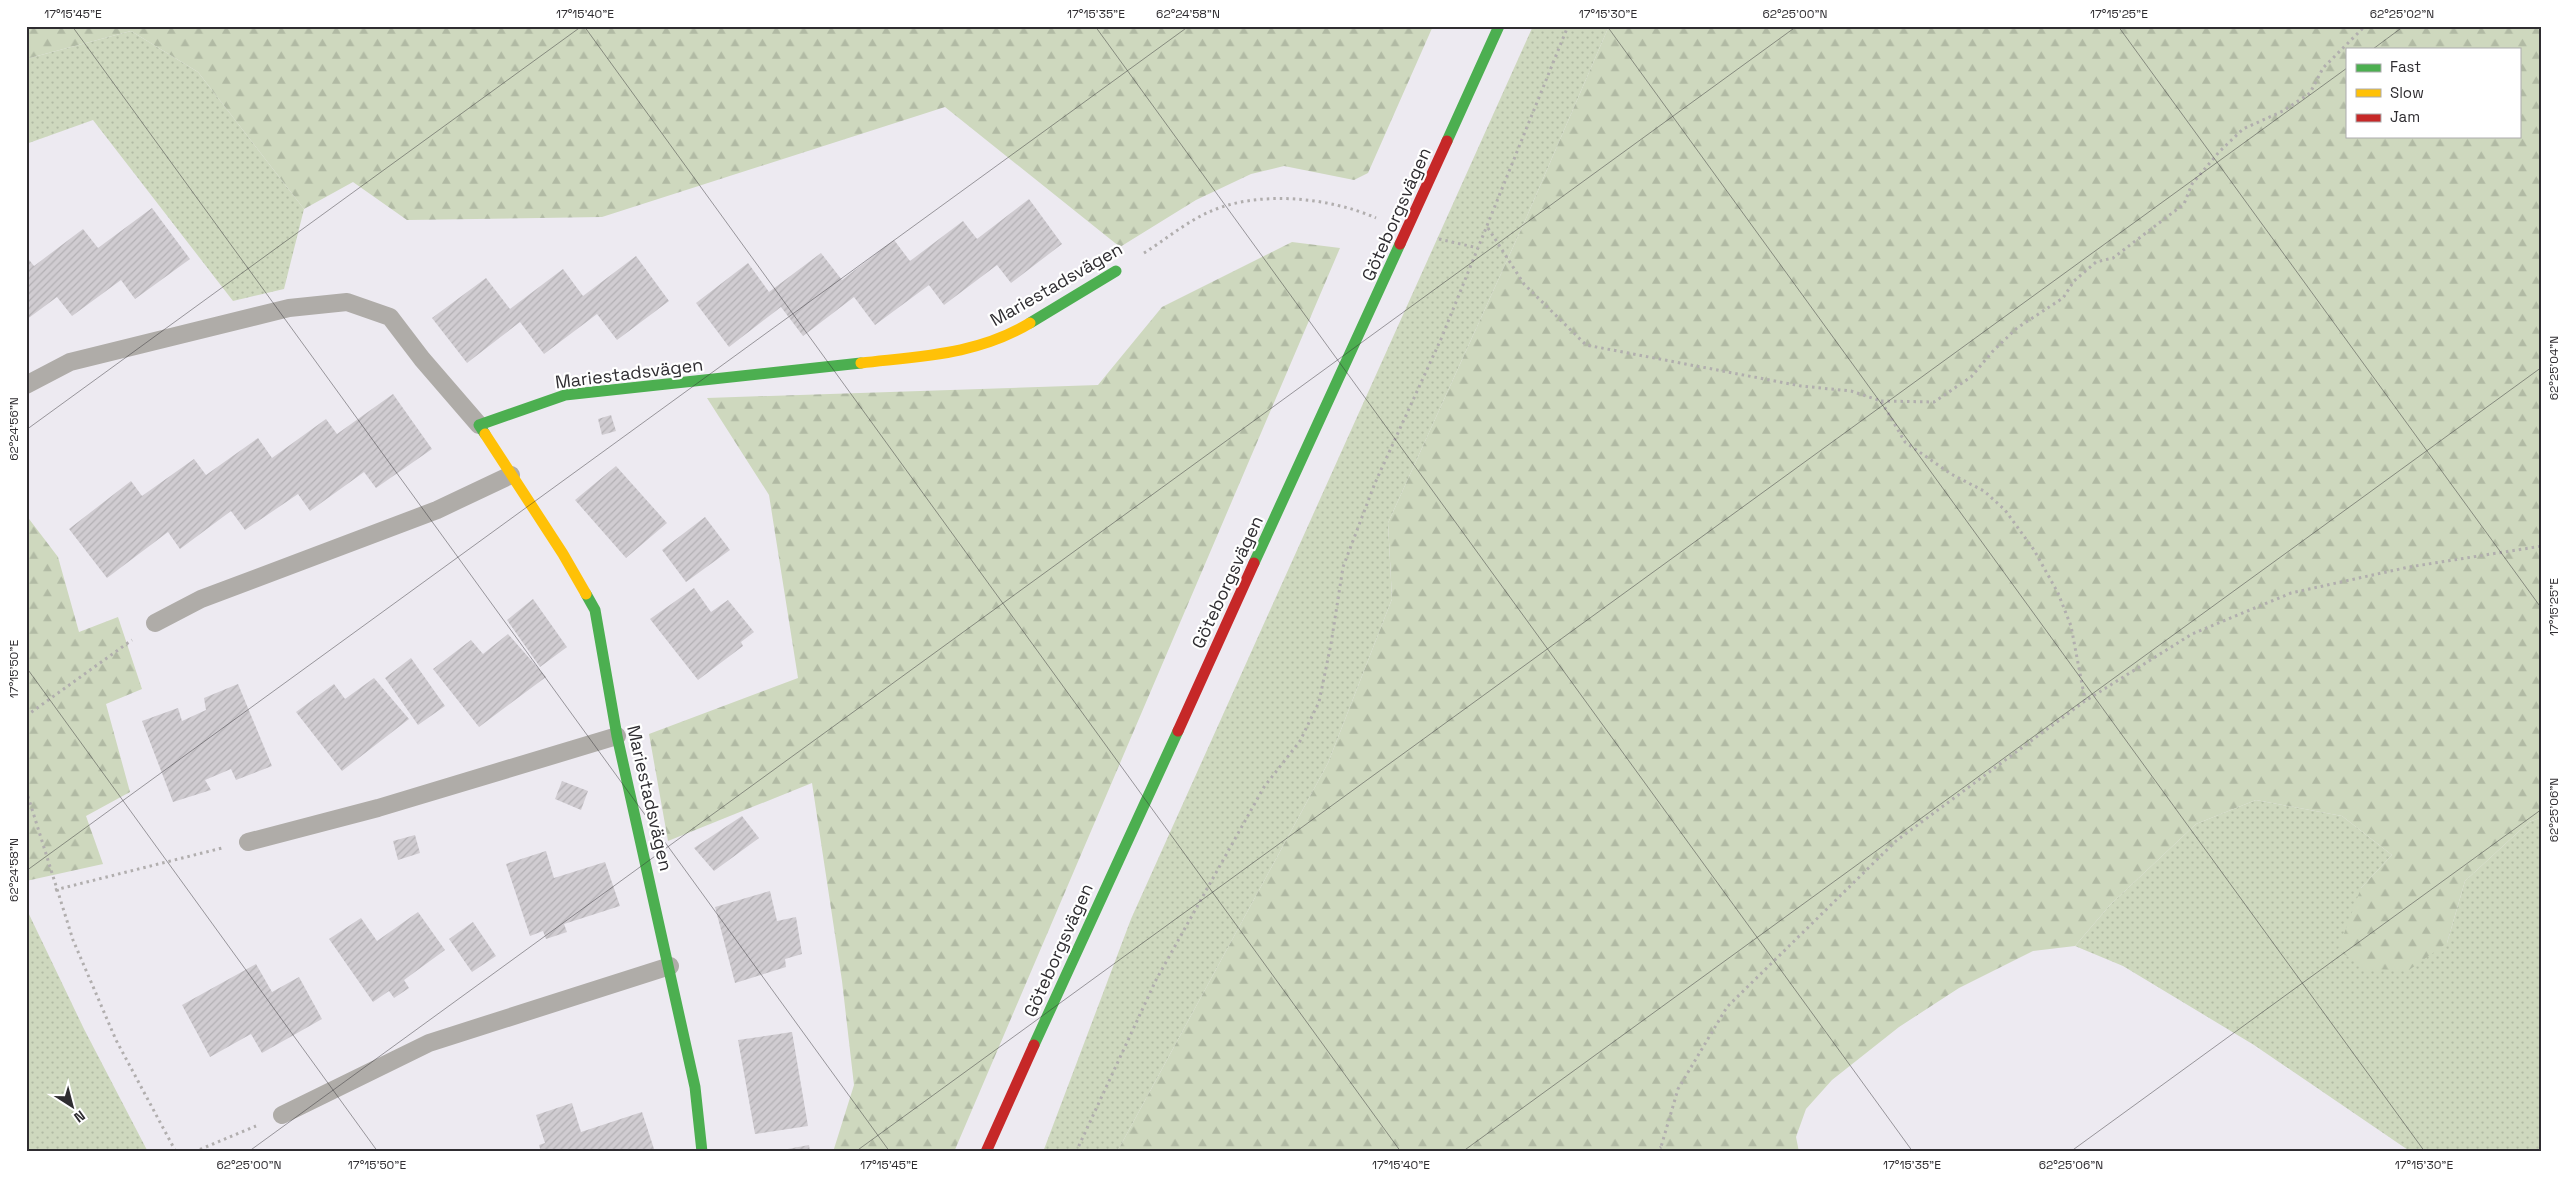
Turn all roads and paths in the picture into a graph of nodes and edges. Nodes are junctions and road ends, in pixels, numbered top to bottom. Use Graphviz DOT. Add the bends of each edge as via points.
graph roads {
  1 [pos="1499,26"];
  2 [pos="1568,26"];
  3 [pos="2365,26"];
  4 [pos="1487,228"];
  5 [pos="1407,231"];
  6 [pos="1478,248"];
  7 [pos="1116,271"];
  8 [pos="26,385"];
  9 [pos="1881,401"];
  10 [pos="480,425"];
  11 [pos="511,475"];
  12 [pos="2542,546"];
  13 [pos="155,623"];
  14 [pos="2085,701"];
  15 [pos="26,716"];
  16 [pos="617,736"];
  17 [pos="26,790"];
  18 [pos="248,842"];
  19 [pos="56,890"];
  20 [pos="670,966"];
  21 [pos="282,1115"];
  22 [pos="1661,1146"];
  23 [pos="176,1152"];
  24 [pos="194,1152"];
  25 [pos="702,1152"];
  26 [pos="986,1152"];
  27 [pos="1076,1152"];
  28 [pos="1655,1152"];
  29 [pos="1662,1152"];
  1 -- 5 [label="street, Göteborgsvägen"];
  2 -- 4 [label="path"];
  3 -- 9 [label="path" via="2323,68 2310,93 2283,111 2243,129 2192,184 2184,204 2113,258 2096,262 2074,281 2063,298 2017,328 1971,377 1934,402"];
  4 -- 6 [label="path"];
  4 -- 9 [label="path" via="1524,284 1586,345 1801,386 1851,391"];
  5 -- 6 [label="path, Mariestadsvägen"];
  5 -- 7 [label="path, Mariestadsvägen" via="1354,208 1315,200 1256,200 1209,212"];
  5 -- 26 [label="street, Göteborgsvägen" via="1147,793"];
  6 -- 27 [label="path" via="1441,339 1375,482 1343,567 1319,702 1300,741 1264,787 1156,980"];
  7 -- 10 [label="street, Mariestadsvägen" via="1007,336 958,352 565,395"];
  8 -- 10 [label="lane" via="70,362 289,308 347,302 390,317 422,360"];
  9 -- 14 [label="path" via="1905,442 1951,474 1984,491 2005,510 2034,550 2058,593 2071,626"];
  10 -- 11 [label="street, Mariestadsvägen"];
  11 -- 13 [label="lane" via="437,510 201,599"];
  11 -- 16 [label="street, Mariestadsvägen" via="564,554 595,610"];
  12 -- 14 [label="path" via="2409,567 2291,593 2192,634"];
  13 -- 15 [label="path"];
  14 -- 22 [label="path" via="1896,841 1727,1007 1678,1089"];
  16 -- 18 [label="lane" via="378,808"];
  16 -- 20 [label="street, Mariestadsvägen"];
  17 -- 19 [label="path"];
  18 -- 19 [label="path"];
  19 -- 23 [label="path" via="73,940 116,1040"];
  20 -- 21 [label="lane" via="429,1043"];
  20 -- 25 [label="street, Mariestadsvägen" via="695,1086"];
  21 -- 24 [label="path"];
  22 -- 28 [label="path"];
  22 -- 29 [label="path"];
}
